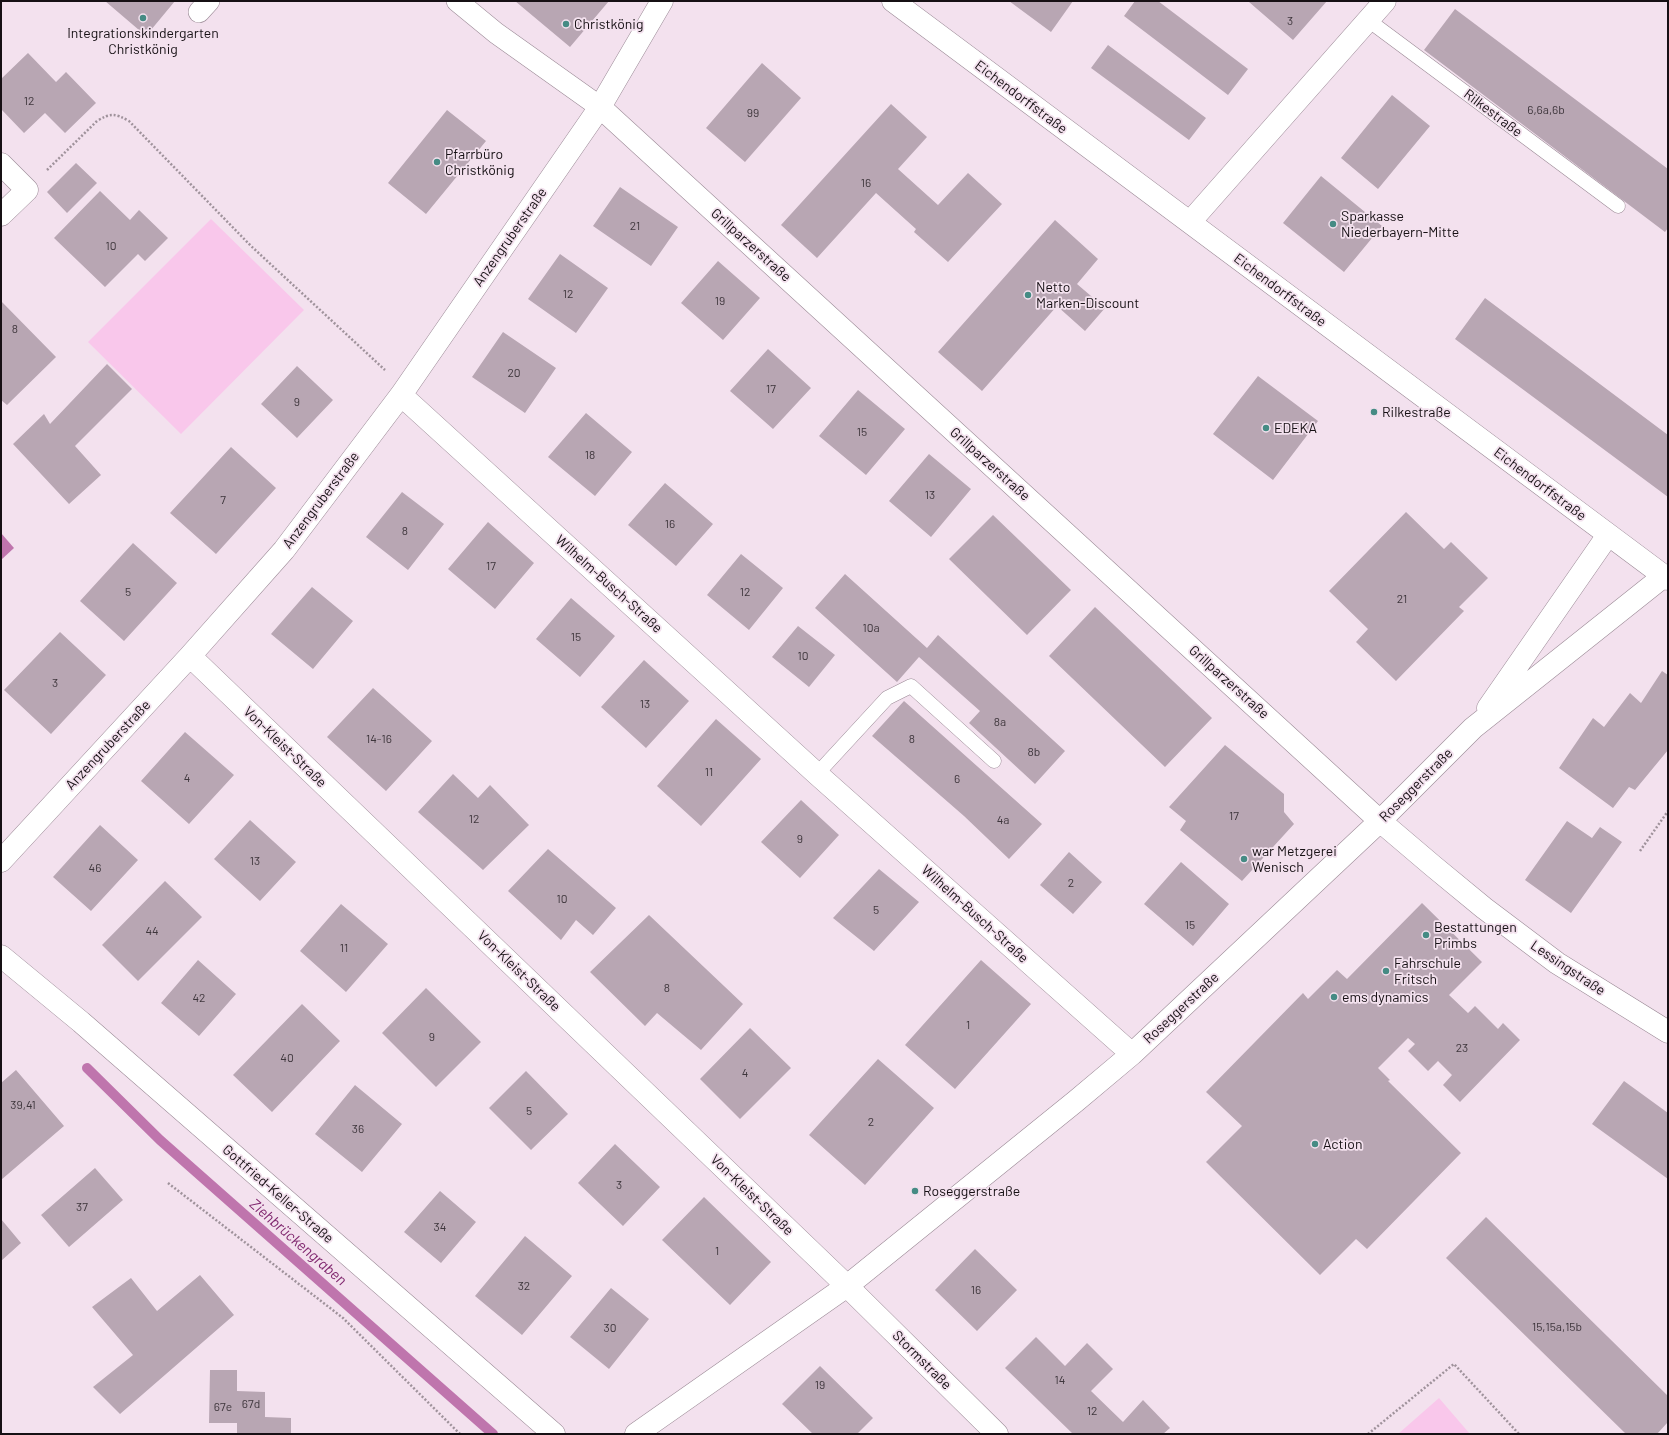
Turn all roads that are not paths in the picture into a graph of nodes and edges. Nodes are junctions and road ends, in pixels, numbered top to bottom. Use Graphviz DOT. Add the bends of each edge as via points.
graph roads {
  1 [pos="457,1"];
  2 [pos="662,1"];
  3 [pos="893,1"];
  4 [pos="1385,1"];
  5 [pos="1368,20"];
  6 [pos="600,107"];
  7 [pos="1,164"];
  8 [pos="1618,206"];
  9 [pos="1,215"];
  10 [pos="1190,222"];
  11 [pos="403,392"];
  12 [pos="1608,535"];
  13 [pos="1666,577"];
  14 [pos="190,656"];
  15 [pos="1473,728"];
  16 [pos="994,761"];
  17 [pos="817,774"];
  18 [pos="1380,821"];
  19 [pos="1,861"];
  20 [pos="1,956"];
  21 [pos="1668,1032"];
  22 [pos="1132,1054"];
  23 [pos="847,1286"];
  24 [pos="554,1434"];
  25 [pos="636,1434"];
  26 [pos="997,1434"];
  1 -- 6 [label="street" via="496,33"];
  2 -- 6 [label="street, Anzengruberstraße"];
  3 -- 10 [label="street, Eichendorffstraße"];
  4 -- 5 [label="street"];
  5 -- 8 [label="lane, Rilkestraße"];
  5 -- 10 [label="street"];
  6 -- 11 [label="street, Anzengruberstraße"];
  6 -- 18 [label="street, Grillparzerstraße"];
  7 -- 9 [label="street" via="27,190"];
  10 -- 12 [label="street, Eichendorffstraße"];
  11 -- 14 [label="street, Anzengruberstraße" via="284,550"];
  11 -- 17 [label="street, Wilhelm-Busch-Straße"];
  12 -- 13 [label="street, Eichendorffstraße"];
  12 -- 15 [label="street, Roseggerstraße"];
  13 -- 15 [label="street, Roseggerstraße"];
  14 -- 19 [label="street, Anzengruberstraße"];
  14 -- 23 [label="street, Von-Kleist-Straße"];
  15 -- 18 [label="street, Roseggerstraße"];
  16 -- 17 [label="lane" via="911,686 888,698"];
  17 -- 22 [label="street, Wilhelm-Busch-Straße"];
  18 -- 21 [label="street, Lessingstraße" via="1461,889 1557,963"];
  18 -- 22 [label="street, Roseggerstraße"];
  20 -- 24 [label="street, Gottfried-Keller-Straße"];
  22 -- 23 [label="street, Roseggerstraße"];
  23 -- 25 [label="street, Roseggerstraße"];
  23 -- 26 [label="street, Stormstraße"];
}
